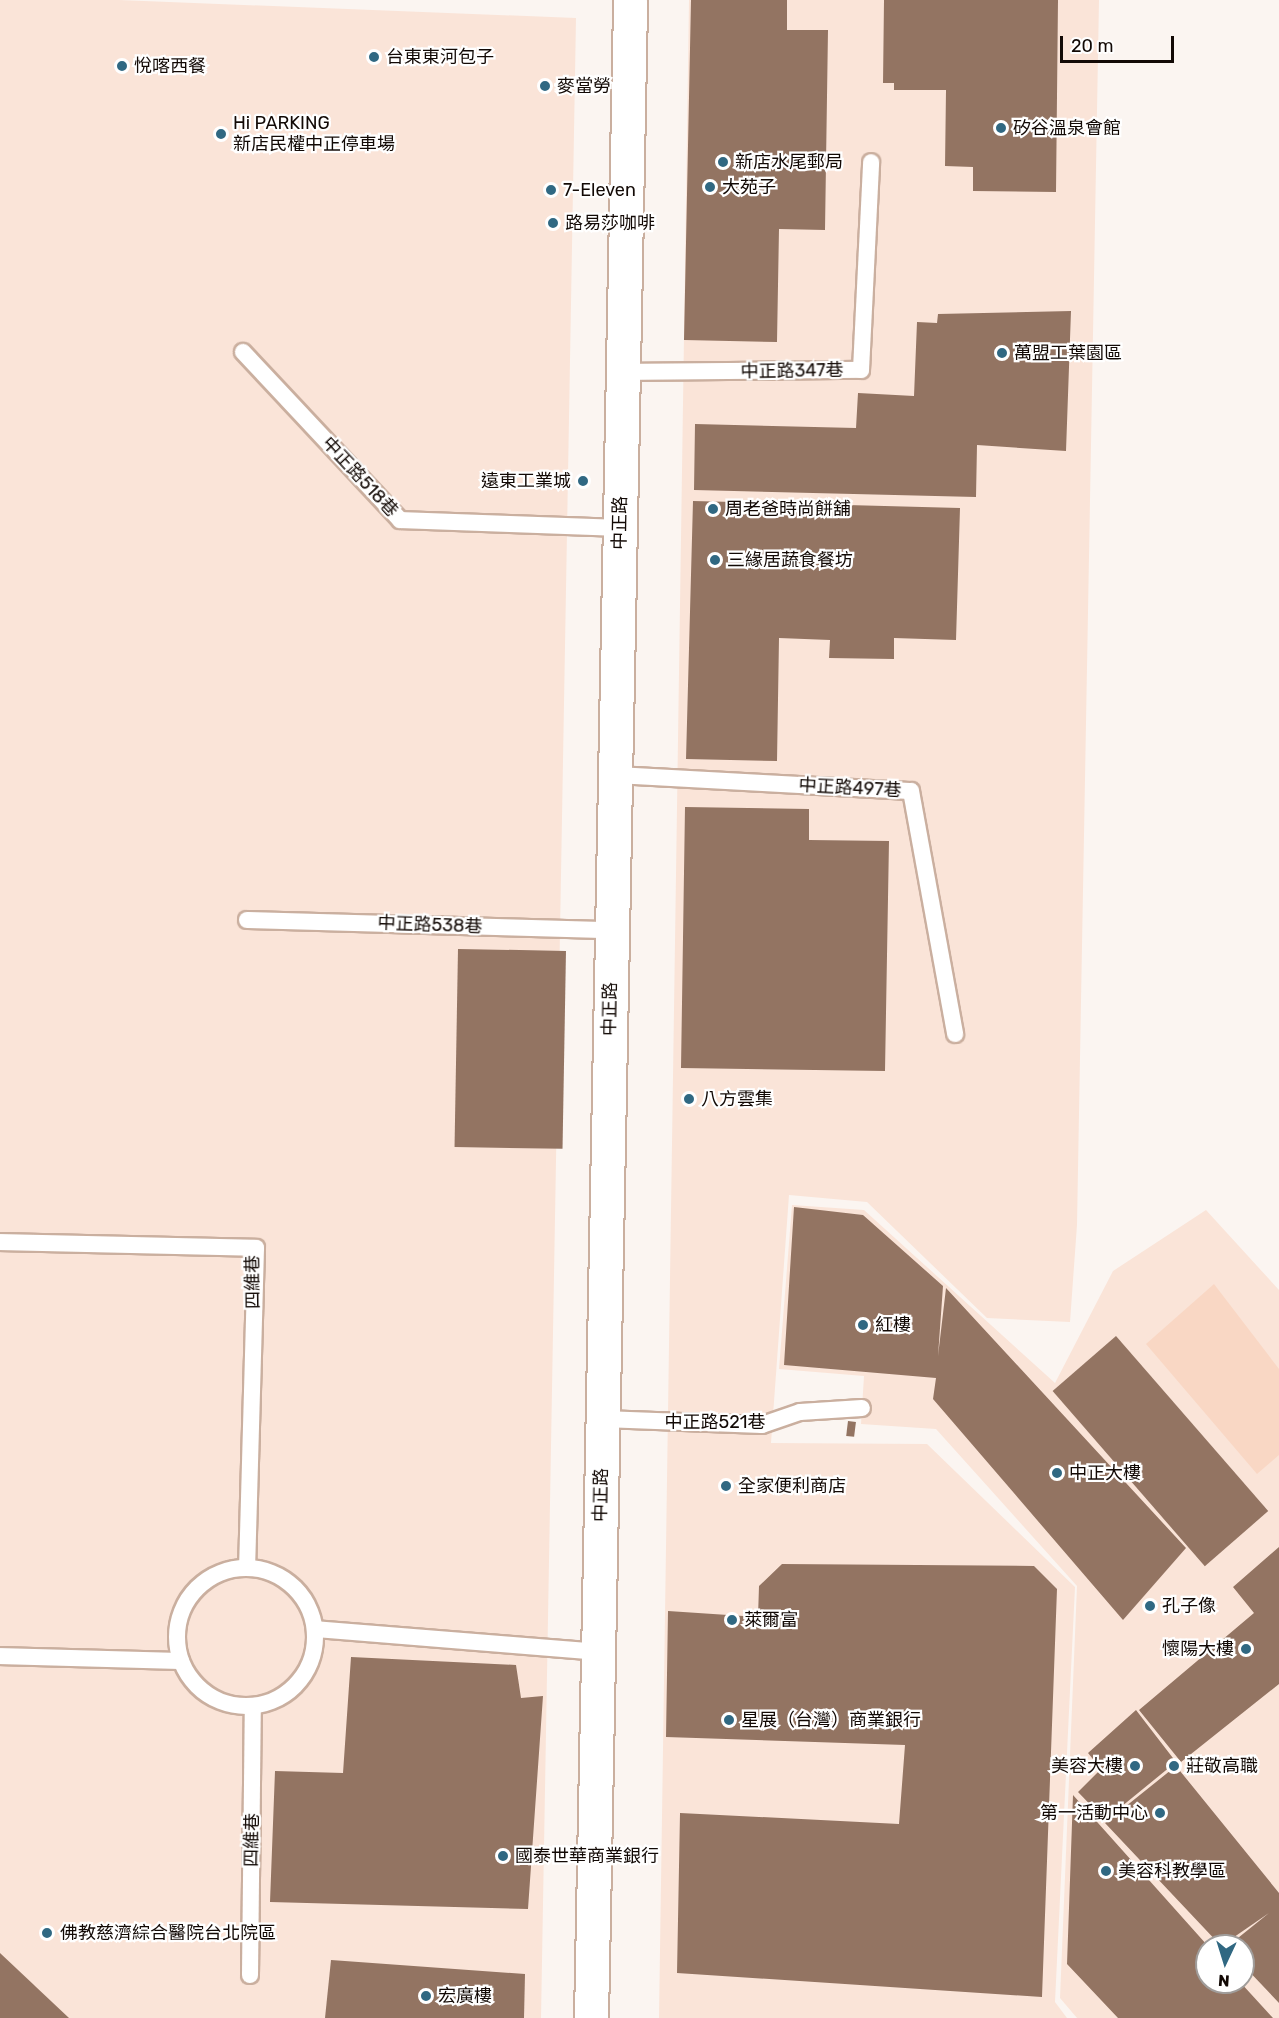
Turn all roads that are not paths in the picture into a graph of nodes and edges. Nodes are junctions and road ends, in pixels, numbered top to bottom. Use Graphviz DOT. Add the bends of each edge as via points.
graph roads {
  1 [pos="630,0"];
  2 [pos="871,162"];
  3 [pos="243,352"];
  4 [pos="623,372"];
  5 [pos="620,528"];
  6 [pos="615,775"];
  7 [pos="247,920"];
  8 [pos="612,930"];
  9 [pos="955,1034"];
  10 [pos="0,1242"];
  11 [pos="862,1408"];
  12 [pos="603,1419"];
  13 [pos="247,1568"];
  14 [pos="315,1629"];
  15 [pos="598,1652"];
  16 [pos="0,1656"];
  17 [pos="181,1660"];
  18 [pos="253,1706"];
  19 [pos="250,1975"];
  20 [pos="591,2018"];
  1 -- 4 [label="street, 中正路"];
  2 -- 4 [label="lane, 中正路347巷" via="861,370"];
  3 -- 5 [label="lane, 中正路518巷" via="400,520"];
  4 -- 5 [label="street, 中正路"];
  5 -- 6 [label="street, 中正路"];
  6 -- 8 [label="street, 中正路"];
  6 -- 9 [label="lane, 中正路497巷" via="911,791"];
  7 -- 8 [label="lane, 中正路538巷"];
  8 -- 12 [label="street, 中正路"];
  10 -- 13 [label="lane, 四維巷" via="256,1248"];
  11 -- 12 [label="lane, 中正路521巷" via="800,1412 762,1425"];
  12 -- 15 [label="street, 中正路"];
  13 -- 14 [label="lane" via="285,1580 310,1610"];
  13 -- 17 [label="lane" via="225,1571 189,1597 179,1617 177,1639"];
  14 -- 15 [label="lane"];
  14 -- 18 [label="lane" via="314,1651 306,1671 292,1689"];
  15 -- 20 [label="street, 中正路"];
  16 -- 17 [label="lane"];
  17 -- 18 [label="lane" via="192,1681 209,1696 230,1704"];
  18 -- 19 [label="lane, 四維巷"];
}
